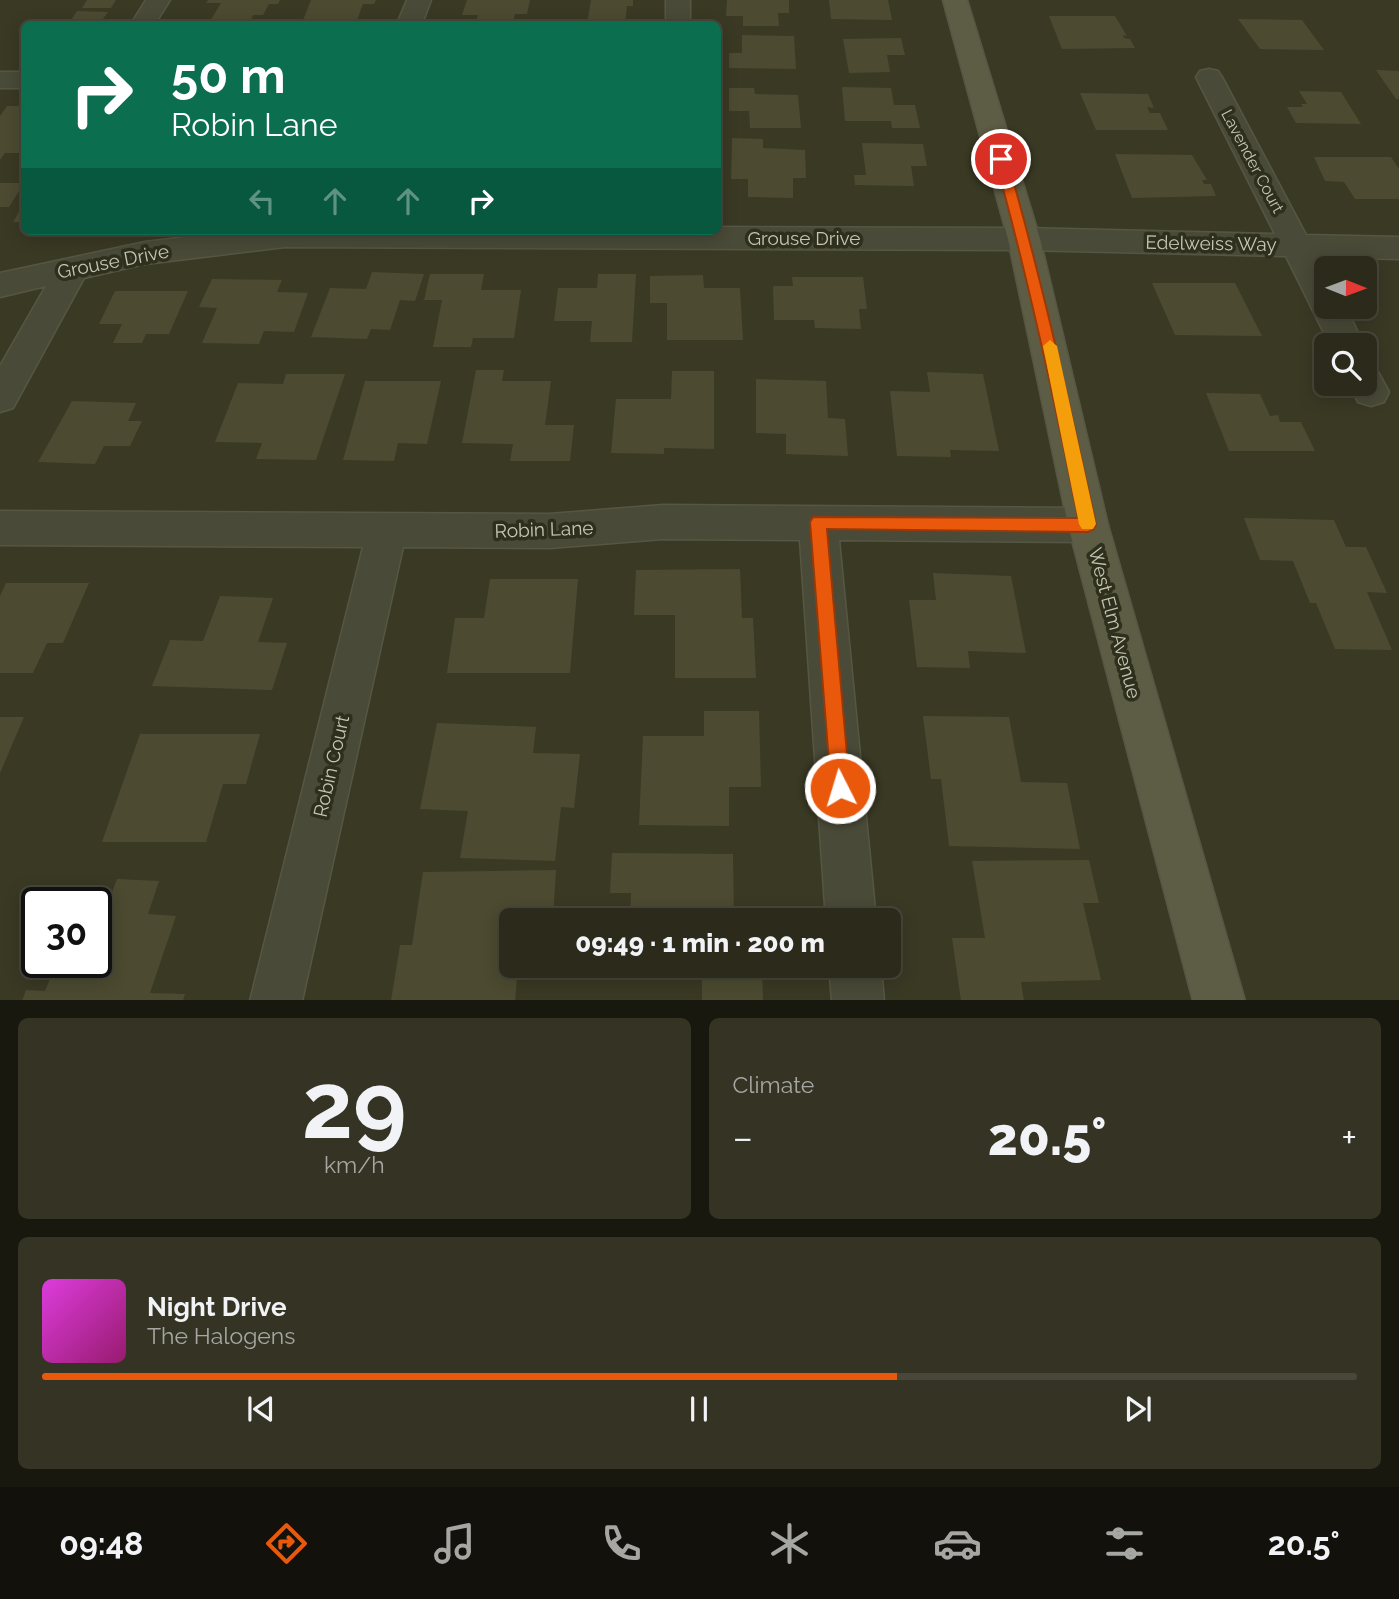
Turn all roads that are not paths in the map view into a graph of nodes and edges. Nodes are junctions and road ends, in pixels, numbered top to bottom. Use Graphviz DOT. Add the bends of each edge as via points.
graph roads {
  1 [pos="158,0"];
  2 [pos="418,0"];
  3 [pos="678,0"];
  4 [pos="955,0"];
  5 [pos="144,21"];
  6 [pos="411,21"];
  7 [pos="678,21"];
  8 [pos="1209,77"];
  9 [pos="0,80"];
  10 [pos="21,80"];
  11 [pos="311,235"];
  12 [pos="721,235"];
  13 [pos="1024,239"];
  14 [pos="1297,245"];
  15 [pos="1399,248"];
  16 [pos="73,268"];
  17 [pos="1314,279"];
  18 [pos="0,285"];
  19 [pos="0,398"];
  20 [pos="818,522"];
  21 [pos="1088,525"];
  22 [pos="0,528"];
  23 [pos="387,531"];
  24 [pos="850,908"];
  25 [pos="856,978"];
  26 [pos="276,1000"];
  27 [pos="858,1000"];
  28 [pos="1219,1000"];
  1 -- 5 [label="street"];
  2 -- 6 [label="street"];
  3 -- 7 [label="street"];
  4 -- 13 [label="street, West Elm Avenue"];
  8 -- 14 [label="street, Lavender Court"];
  9 -- 10 [label="street"];
  11 -- 16 [label="street, Grouse Drive" via="222,242"];
  12 -- 13 [label="street, Grouse Drive"];
  13 -- 14 [label="street, Edelweiss Way"];
  13 -- 21 [label="street, West Elm Avenue"];
  14 -- 15 [label="street, Edelweiss Way"];
  14 -- 17 [label="street, Lavender Court"];
  16 -- 18 [label="street, Grouse Drive"];
  16 -- 19 [label="street"];
  20 -- 21 [label="street, Robin Lane"];
  20 -- 23 [label="street, Robin Lane"];
  20 -- 24 [label="street"];
  21 -- 28 [label="street, West Elm Avenue"];
  22 -- 23 [label="street, Robin Lane"];
  23 -- 26 [label="street, Robin Court"];
  25 -- 27 [label="street"];
}
